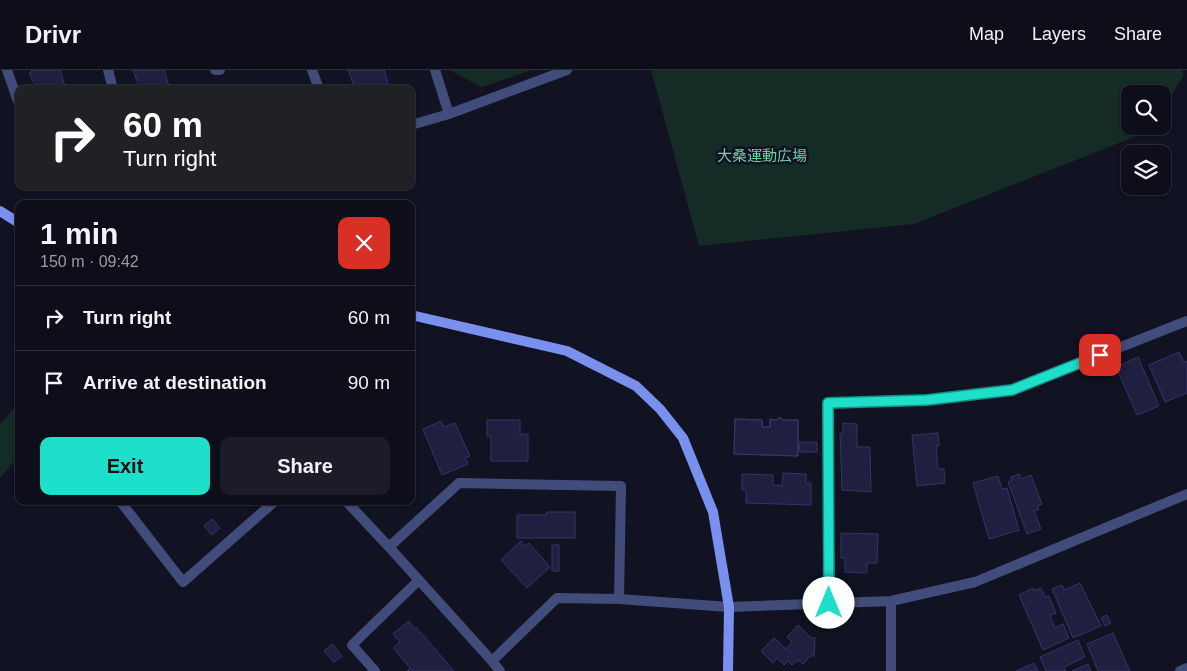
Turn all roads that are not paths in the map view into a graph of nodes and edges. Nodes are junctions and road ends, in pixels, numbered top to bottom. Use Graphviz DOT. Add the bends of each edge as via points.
graph roads {
  1 [pos="7,70"];
  2 [pos="108,70"];
  3 [pos="215,70"];
  4 [pos="220,70"];
  5 [pos="312,70"];
  6 [pos="435,70"];
  7 [pos="567,70"];
  8 [pos="112,85"];
  9 [pos="318,85"];
  10 [pos="15,93"];
  11 [pos="449,114"];
  12 [pos="415,124"];
  13 [pos="0,211"];
  14 [pos="15,220"];
  15 [pos="415,317"];
  16 [pos="1187,321"];
  17 [pos="1187,494"];
  18 [pos="123,505"];
  19 [pos="270,505"];
  20 [pos="350,505"];
  21 [pos="389,547"];
  22 [pos="419,580"];
  23 [pos="619,599"];
  24 [pos="891,601"];
  25 [pos="829,603"];
  26 [pos="729,607"];
  27 [pos="492,661"];
  28 [pos="1187,668"];
  29 [pos="375,671"];
  30 [pos="500,671"];
  31 [pos="728,671"];
  32 [pos="891,671"];
  33 [pos="1180,671"];
  1 -- 10 [label="street"];
  2 -- 8 [label="street"];
  3 -- 4 [label="street"];
  5 -- 9 [label="street"];
  6 -- 11 [label="street"];
  7 -- 11 [label="street"];
  11 -- 12 [label="street"];
  13 -- 14 [label="street"];
  15 -- 26 [label="street" via="567,351 636,386 660,408 683,438 713,512"];
  16 -- 25 [label="street" via="1012,390 927,400 828,403"];
  17 -- 24 [label="street" via="975,582"];
  18 -- 19 [label="street" via="182,582"];
  20 -- 21 [label="street"];
  21 -- 22 [label="street"];
  21 -- 23 [label="street" via="459,483 621,486"];
  22 -- 27 [label="street"];
  22 -- 29 [label="street" via="352,645"];
  23 -- 26 [label="street"];
  23 -- 27 [label="street" via="557,598"];
  24 -- 25 [label="street"];
  24 -- 32 [label="street"];
  25 -- 26 [label="street"];
  26 -- 31 [label="street"];
  27 -- 30 [label="street"];
  28 -- 33 [label="street"];
}
